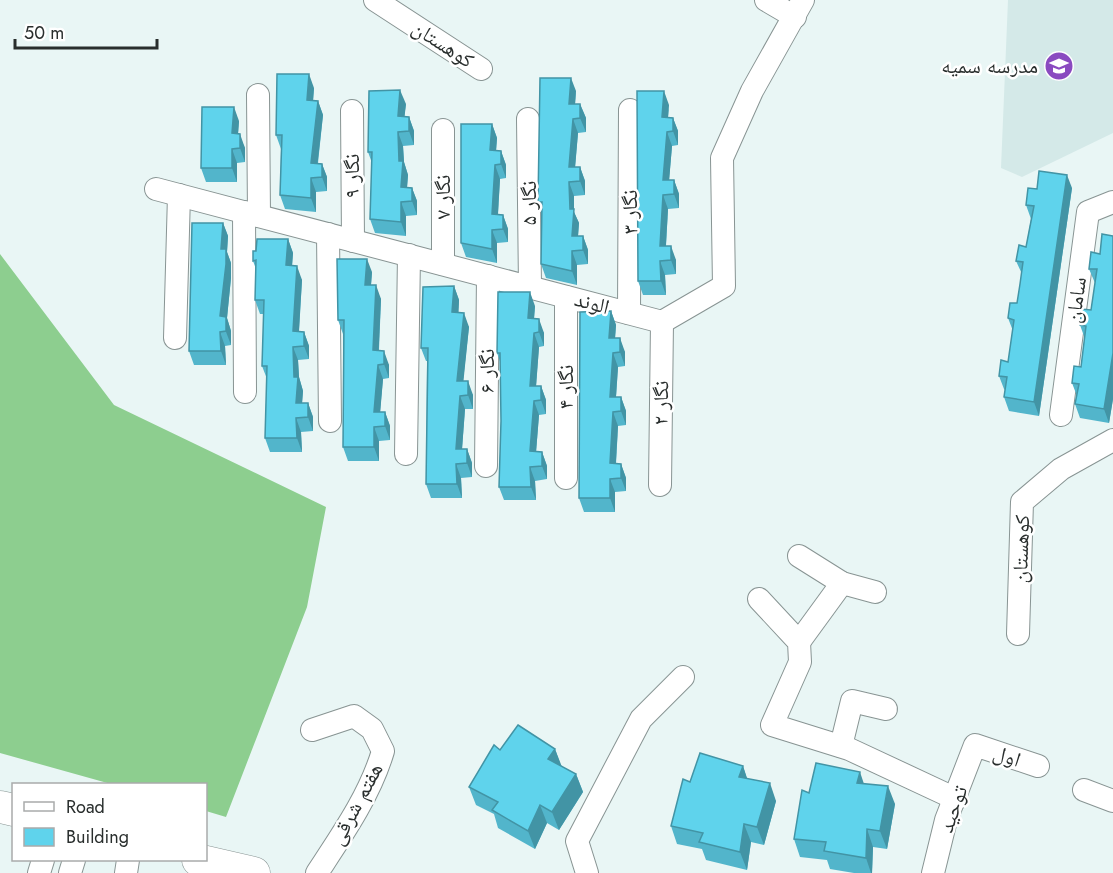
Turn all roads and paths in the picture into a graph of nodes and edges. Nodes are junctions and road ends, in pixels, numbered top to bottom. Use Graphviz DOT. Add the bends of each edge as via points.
graph roads {
  1 [pos="375,0"];
  2 [pos="766,0"];
  3 [pos="799,8"];
  4 [pos="481,69"];
  5 [pos="258,95"];
  6 [pos="630,110"];
  7 [pos="352,111"];
  8 [pos="528,119"];
  9 [pos="443,130"];
  10 [pos="156,189"];
  11 [pos="179,195"];
  12 [pos="1113,202"];
  13 [pos="252,214"];
  14 [pos="328,234"];
  15 [pos="353,241"];
  16 [pos="409,255"];
  17 [pos="443,264"];
  18 [pos="488,276"];
  19 [pos="530,287"];
  20 [pos="566,297"];
  21 [pos="629,313"];
  22 [pos="662,322"];
  23 [pos="175,338"];
  24 [pos="245,392"];
  25 [pos="1061,415"];
  26 [pos="330,421"];
  27 [pos="1110,447"];
  28 [pos="405,454"];
  29 [pos="486,466"];
  30 [pos="566,478"];
  31 [pos="660,485"];
  32 [pos="799,556"];
  33 [pos="842,583"];
  34 [pos="875,592"];
  35 [pos="759,599"];
  36 [pos="1018,634"];
  37 [pos="799,642"];
  38 [pos="682,676"];
  39 [pos="886,709"];
  40 [pos="312,730"];
  41 [pos="975,745"];
  42 [pos="841,746"];
  43 [pos="1038,766"];
  44 [pos="1084,790"];
  45 [pos="956,799"];
  46 [pos="1113,801"];
  47 [pos="202,861"];
  48 [pos="254,873"];
  49 [pos="317,873"];
  50 [pos="587,873"];
  51 [pos="933,873"];
  1 -- 4 [label="street, کوهستان"];
  2 -- 3 [label="street"];
  3 -- 22 [label="street" via="752,91 722,158 724,286"];
  5 -- 13 [label="street"];
  6 -- 21 [label="street, نگار ۳"];
  7 -- 15 [label="street, نگار ۹"];
  8 -- 19 [label="street, نگار ۵"];
  9 -- 17 [label="street, نگار ۷"];
  10 -- 11 [label="street, الوند"];
  11 -- 13 [label="street, الوند"];
  11 -- 23 [label="street"];
  12 -- 25 [label="street, سامان" via="1088,212"];
  13 -- 14 [label="street, الوند"];
  13 -- 24 [label="street"];
  14 -- 15 [label="street, الوند"];
  14 -- 26 [label="street"];
  15 -- 16 [label="street, الوند"];
  16 -- 17 [label="street, الوند"];
  16 -- 28 [label="street"];
  17 -- 18 [label="street, الوند"];
  18 -- 19 [label="street, الوند"];
  18 -- 29 [label="street, نگار ۶"];
  19 -- 20 [label="street, الوند"];
  20 -- 21 [label="street, الوند"];
  20 -- 30 [label="street, نگار ۴"];
  21 -- 22 [label="street, الوند"];
  22 -- 31 [label="street, نگار ۲"];
  27 -- 36 [label="street, کوهستان" via="1061,469 1022,502"];
  32 -- 33 [label="street"];
  33 -- 34 [label="street"];
  33 -- 37 [label="street"];
  35 -- 37 [label="street"];
  37 -- 42 [label="street" via="800,662 772,725"];
  38 -- 50 [label="street" via="641,719 577,841"];
  39 -- 42 [label="street" via="852,701"];
  40 -- 49 [label="street, هفتم شرقی" via="354,716 372,729 383,751 378,770"];
  41 -- 43 [label="street, اول"];
  41 -- 45 [label="street, توحید"];
  42 -- 45 [label="street"];
  44 -- 46 [label="street"];
  45 -- 51 [label="street, توحید" via="946,820"];
  47 -- 48 [label="street"];
}
